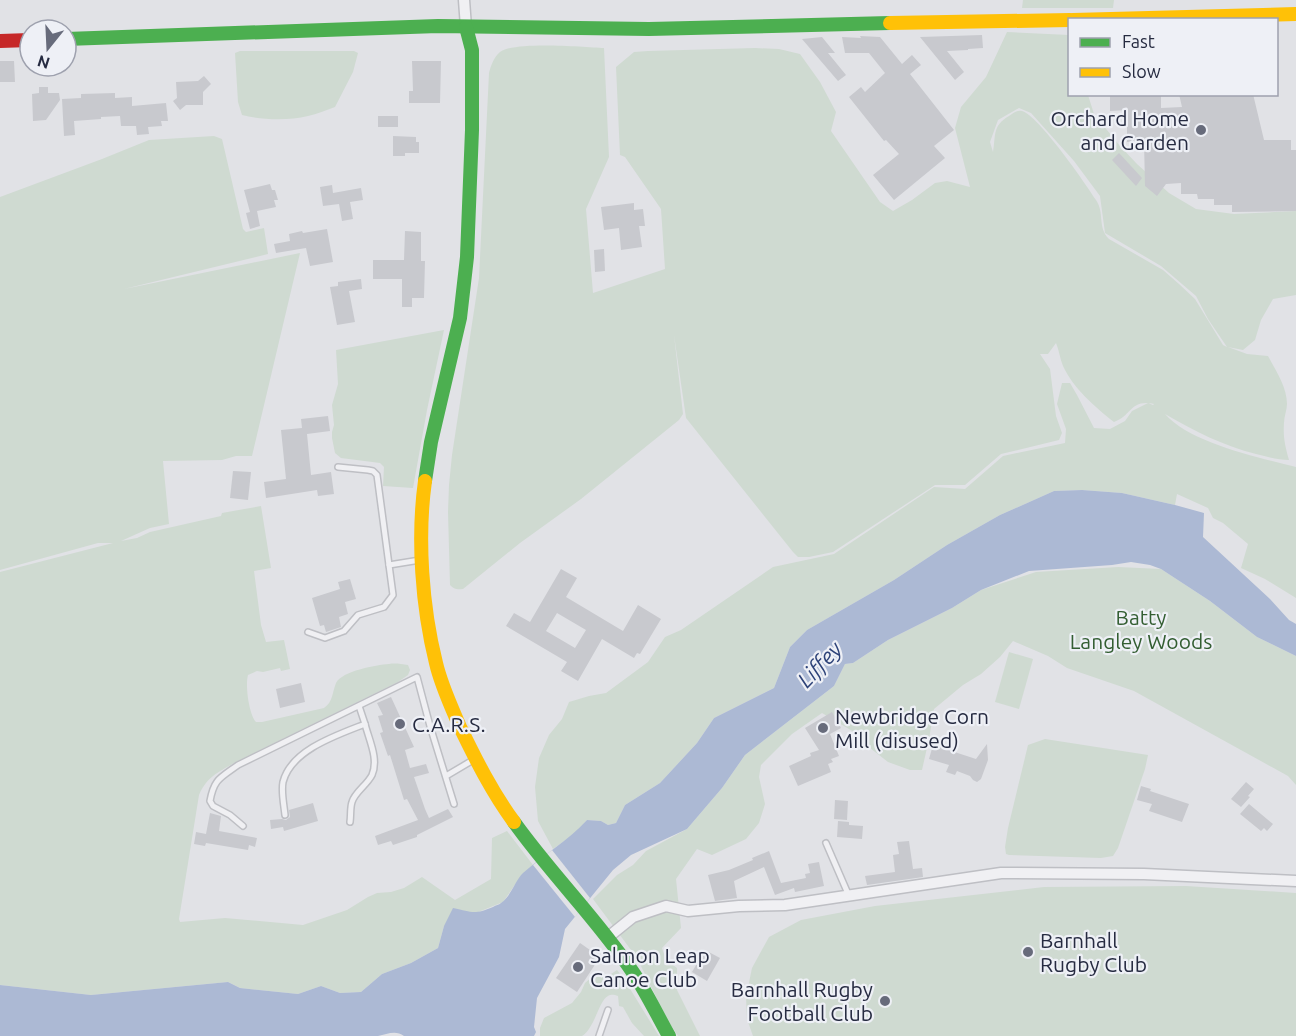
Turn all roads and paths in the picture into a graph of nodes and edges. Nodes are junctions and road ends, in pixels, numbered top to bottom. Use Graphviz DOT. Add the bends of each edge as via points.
graph roads {
  1 [pos="464,0"];
  2 [pos="1296,14"];
  3 [pos="1146,18"];
  4 [pos="1068,20"];
  5 [pos="466,27"];
  6 [pos="78,39"];
  7 [pos="18,40"];
  8 [pos="0,41"];
  9 [pos="338,467"];
  10 [pos="422,560"];
  11 [pos="389,565"];
  12 [pos="308,632"];
  13 [pos="359,706"];
  14 [pos="364,724"];
  15 [pos="475,759"];
  16 [pos="446,776"];
  17 [pos="454,804"];
  18 [pos="285,815"];
  19 [pos="350,822"];
  20 [pos="243,826"];
  21 [pos="826,843"];
  22 [pos="1296,881"];
  23 [pos="849,896"];
  24 [pos="607,938"];
  25 [pos="608,1010"];
  26 [pos="598,1036"];
  27 [pos="669,1036"];
  1 -- 5 [label="street"];
  2 -- 3 [label="main road"];
  4 -- 5 [label="main road" via="649,29"];
  5 -- 6 [label="main road"];
  5 -- 10 [label="main road" via="472,50 467,257 460,318 431,442 421,527"];
  7 -- 8 [label="main road"];
  9 -- 11 [label="lane" via="373,471 377,475"];
  10 -- 11 [label="lane"];
  10 -- 15 [label="main road" via="436,664"];
  11 -- 12 [label="lane" via="393,595 384,607 358,615 344,631 325,638"];
  13 -- 14 [label="lane"];
  13 -- 16 [label="lane" via="417,677"];
  13 -- 20 [label="lane" via="221,777 212,787 210,801"];
  14 -- 18 [label="lane" via="322,742 293,763 282,789"];
  14 -- 19 [label="lane" via="374,752 372,774 352,802"];
  15 -- 16 [label="lane"];
  15 -- 24 [label="main road" via="528,842"];
  16 -- 17 [label="lane"];
  21 -- 23 [label="lane"];
  22 -- 23 [label="street" via="1002,873"];
  23 -- 24 [label="street" via="785,905 688,910 666,906 633,917"];
  24 -- 27 [label="main road" via="633,972"];
  25 -- 26 [label="lane"];
}
